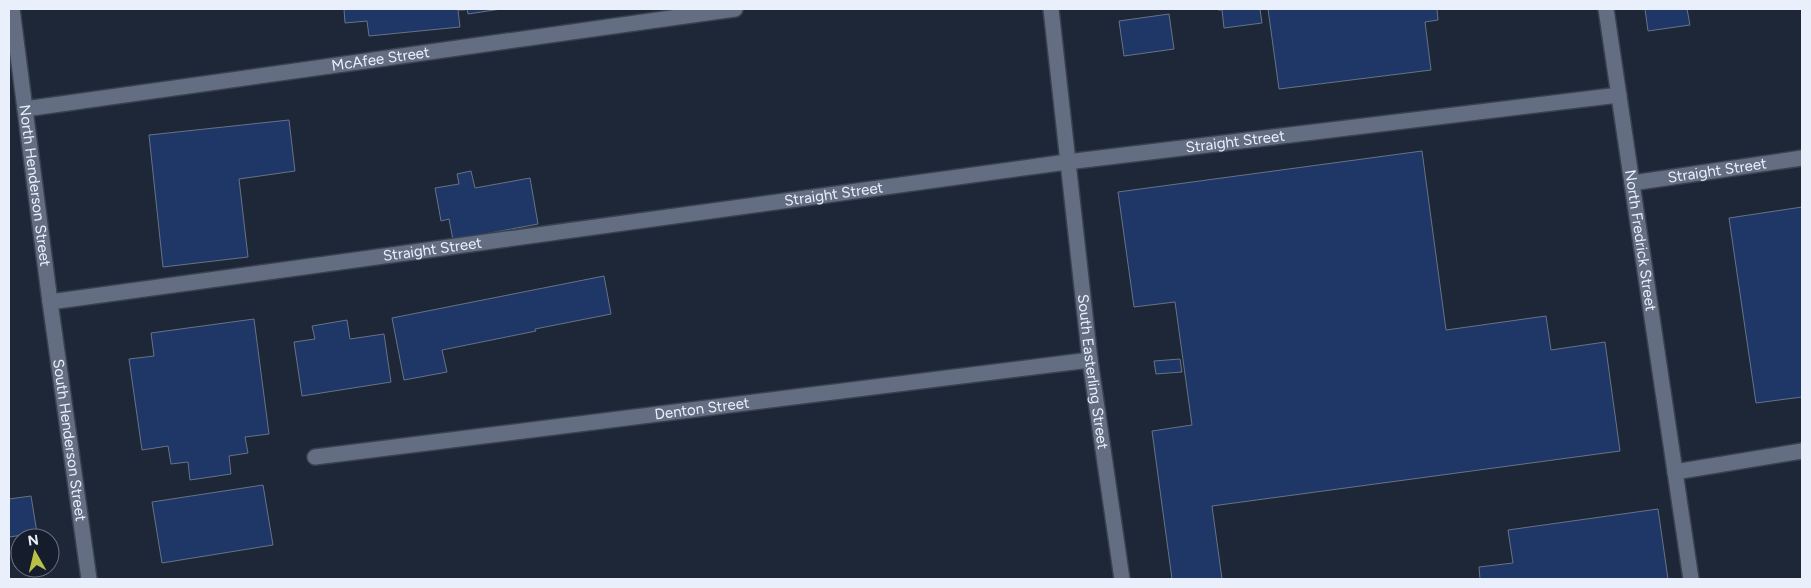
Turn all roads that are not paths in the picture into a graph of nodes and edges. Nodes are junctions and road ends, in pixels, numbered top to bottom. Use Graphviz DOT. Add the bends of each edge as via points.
graph roads {
  1 [pos="12,9"];
  2 [pos="735,9"];
  3 [pos="1051,9"];
  4 [pos="1606,9"];
  5 [pos="1620,95"];
  6 [pos="25,109"];
  7 [pos="1802,158"];
  8 [pos="1067,162"];
  9 [pos="1632,183"];
  10 [pos="50,302"];
  11 [pos="1090,360"];
  12 [pos="1802,452"];
  13 [pos="315,457"];
  14 [pos="1675,472"];
  15 [pos="88,579"];
  16 [pos="1122,579"];
  17 [pos="1691,579"];
  1 -- 6 [label="street, North Henderson Street"];
  2 -- 6 [label="street, McAfee Street"];
  3 -- 8 [label="street, South Easterling Street"];
  4 -- 5 [label="street, North Fredrick Street"];
  5 -- 8 [label="street, Straight Street"];
  5 -- 9 [label="street, North Fredrick Street"];
  6 -- 10 [label="street, North Henderson Street"];
  7 -- 9 [label="street, Straight Street"];
  8 -- 10 [label="street, Straight Street"];
  8 -- 11 [label="street, South Easterling Street"];
  9 -- 14 [label="street, North Fredrick Street"];
  10 -- 15 [label="street, South Henderson Street"];
  11 -- 13 [label="street, Denton Street"];
  11 -- 16 [label="street, South Easterling Street"];
  12 -- 14 [label="street"];
  14 -- 17 [label="street, North Fredrick Street"];
}
